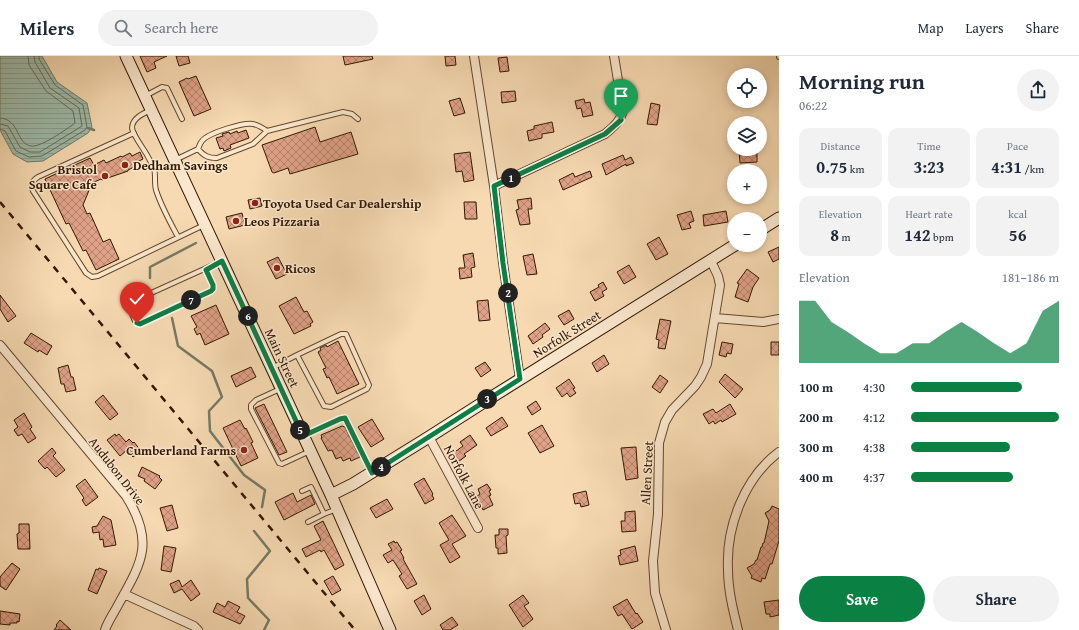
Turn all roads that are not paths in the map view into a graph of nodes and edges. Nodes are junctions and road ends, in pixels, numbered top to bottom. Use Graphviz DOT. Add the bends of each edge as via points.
graph roads {
  1 [pos="126,56"];
  2 [pos="474,56"];
  3 [pos="614,56"];
  4 [pos="144,96"];
  5 [pos="151,110"];
  6 [pos="182,119"];
  7 [pos="358,119"];
  8 [pos="267,131"];
  9 [pos="134,133"];
  10 [pos="198,149"];
  11 [pos="174,160"];
  12 [pos="494,186"];
  13 [pos="779,218"];
  14 [pos="205,225"];
  15 [pos="767,226"];
  16 [pos="178,237"];
  17 [pos="727,250"];
  18 [pos="222,261"];
  19 [pos="711,261"];
  20 [pos="206,270"];
  21 [pos="714,318"];
  22 [pos="779,319"];
  23 [pos="0,345"];
  24 [pos="297,355"];
  25 [pos="272,368"];
  26 [pos="520,379"];
  27 [pos="281,388"];
  28 [pos="303,436"];
  29 [pos="429,437"];
  30 [pos="310,451"];
  31 [pos="779,452"];
  32 [pos="372,473"];
  33 [pos="302,492"];
  34 [pos="331,495"];
  35 [pos="337,509"];
  36 [pos="324,514"];
  37 [pos="308,522"];
  38 [pos="478,528"];
  39 [pos="124,594"];
  40 [pos="105,630"];
  41 [pos="198,630"];
  42 [pos="390,630"];
  43 [pos="666,630"];
  44 [pos="738,630"];
  1 -- 4 [label="main road, Main Street"];
  2 -- 12 [label="street"];
  3 -- 12 [label="street" via="623,111 621,120 605,134"];
  4 -- 5 [label="main road, Main Street"];
  4 -- 6 [label="lane" via="162,87 167,88"];
  5 -- 9 [label="lane" via="142,114 133,123"];
  5 -- 11 [label="main road, Main Street"];
  7 -- 8 [label="lane" via="343,112"];
  8 -- 10 [label="lane" via="261,126 248,124 212,134 202,140"];
  8 -- 10 [label="lane" via="253,144 217,158 204,156"];
  9 -- 16 [label="lane" via="154,169 156,189"];
  9 -- 16 [label="lane" via="38,177 32,183 33,191 86,273 92,277"];
  10 -- 11 [label="lane"];
  11 -- 14 [label="main road, Main Street"];
  12 -- 26 [label="street"];
  13 -- 15 [label="main road"];
  14 -- 16 [label="lane"];
  14 -- 18 [label="main road, Main Street"];
  17 -- 19 [label="main road, Norfolk Street"];
  18 -- 20 [label="lane"];
  18 -- 25 [label="main road, Main Street"];
  19 -- 21 [label="street, Allen Street" via="720,285"];
  19 -- 26 [label="main road, Norfolk Street"];
  20 -- 20 [label="lane" via="130,303 128,305 135,321 140,324 211,291 213,285"];
  21 -- 22 [label="street" via="763,322"];
  21 -- 43 [label="street, Allen Street" via="707,364 695,386 672,410 665,422 659,444 658,514 653,561 655,592"];
  23 -- 39 [label="street, Audubon Drive" via="126,496 136,514 142,532 142,551 140,562"];
  24 -- 24 [label="lane" via="324,406 331,407 367,389 369,385 346,334"];
  24 -- 25 [label="lane"];
  25 -- 27 [label="main road, Main Street"];
  26 -- 29 [label="main road, Norfolk Street"];
  27 -- 28 [label="main road, Main Street"];
  27 -- 30 [label="lane" via="256,400 250,405 251,409 279,463 282,464"];
  28 -- 30 [label="main road, Main Street"];
  28 -- 32 [label="lane" via="345,418"];
  29 -- 32 [label="main road, Norfolk Street"];
  29 -- 38 [label="street, Norfolk Lane"];
  30 -- 34 [label="main road, Main Street"];
  31 -- 44 [label="street" via="757,475 745,493 734,519 728,568"];
  32 -- 34 [label="main road, Norfolk Street"];
  33 -- 36 [label="lane" via="311,487"];
  34 -- 35 [label="main road, Main Street"];
  35 -- 36 [label="lane"];
  35 -- 42 [label="main road, Main Street"];
  36 -- 37 [label="lane"];
  39 -- 40 [label="street, Audubon Drive"];
  39 -- 41 [label="street"];
}
